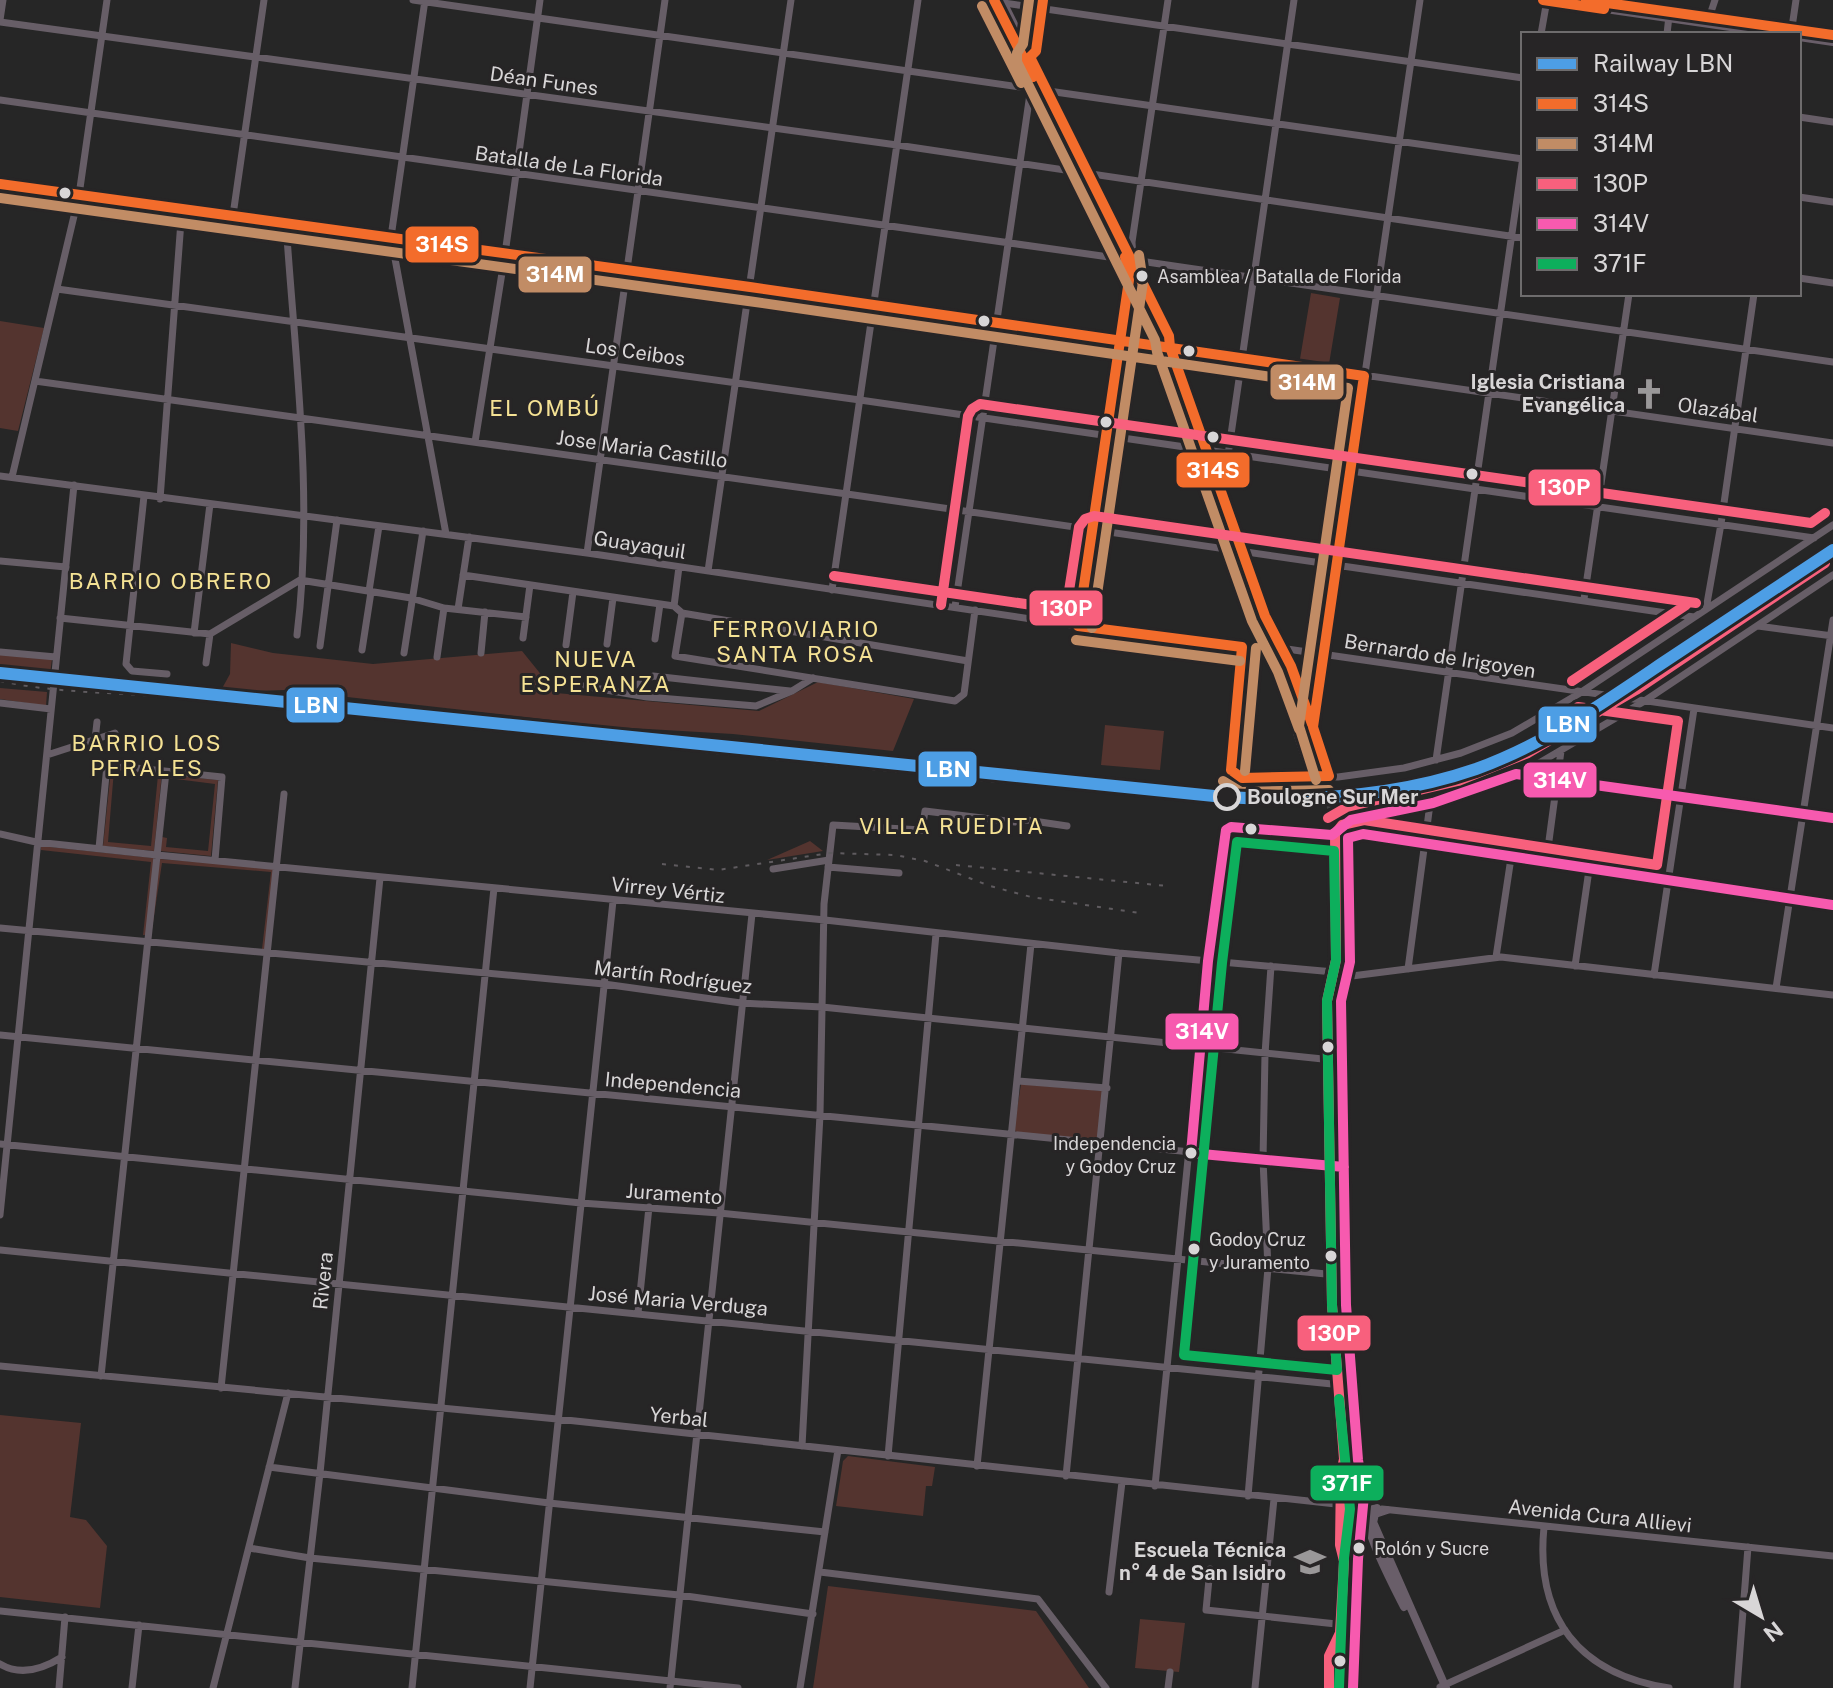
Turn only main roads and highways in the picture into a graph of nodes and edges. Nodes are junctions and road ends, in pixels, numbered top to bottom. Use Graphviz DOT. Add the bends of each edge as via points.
graph roads {
  1 [pos="1545,0"];
  2 [pos="1586,0"];
  3 [pos="998,1"];
  4 [pos="1634,7"];
  5 [pos="1709,20"];
  6 [pos="1769,32"];
  7 [pos="1792,32"];
  8 [pos="1801,33"];
  9 [pos="1833,35"];
  10 [pos="1801,37"];
  11 [pos="1833,42"];
  12 [pos="1039,89"];
  13 [pos="0,184"];
  14 [pos="1170,347"];
  15 [pos="1317,766"];
  16 [pos="1339,850"];
  17 [pos="1358,1460"];
  18 [pos="1362,1492"];
  19 [pos="1377,1508"];
  20 [pos="1387,1510"];
  21 [pos="1370,1519"];
  22 [pos="1361,1541"];
  23 [pos="1375,1544"];
  24 [pos="1358,1559"];
  25 [pos="1354,1637"];
  26 [pos="1443,1687"];
  27 [pos="1343,1688"];
  28 [pos="1353,1688"];
  1 -- 4 [label="main road"];
  2 -- 4 [label="main road"];
  3 -- 12 [label="main road"];
  3 -- 12 [label="main road" via="1030,57"];
  4 -- 5 [label="main road"];
  5 -- 6 [label="main road"];
  5 -- 7 [label="main road"];
  8 -- 9 [label="main road"];
  10 -- 11 [label="main road"];
  12 -- 14 [label="main road"];
  13 -- 14 [label="main road"];
  14 -- 15 [label="main road" via="1288,669"];
  16 -- 17 [label="main road" via="1346,1276"];
  17 -- 18 [label="main road"];
  17 -- 24 [label="main road"];
  18 -- 21 [label="main road"];
  18 -- 22 [label="main road"];
  19 -- 21 [label="main road" via="1371,1509"];
  20 -- 21 [label="main road"];
  21 -- 23 [label="main road"];
  21 -- 26 [label="main road"];
  22 -- 23 [label="main road"];
  22 -- 24 [label="main road"];
  23 -- 26 [label="main road"];
  24 -- 25 [label="main road"];
  25 -- 27 [label="main road" via="1343,1659"];
  25 -- 28 [label="main road"];
}
